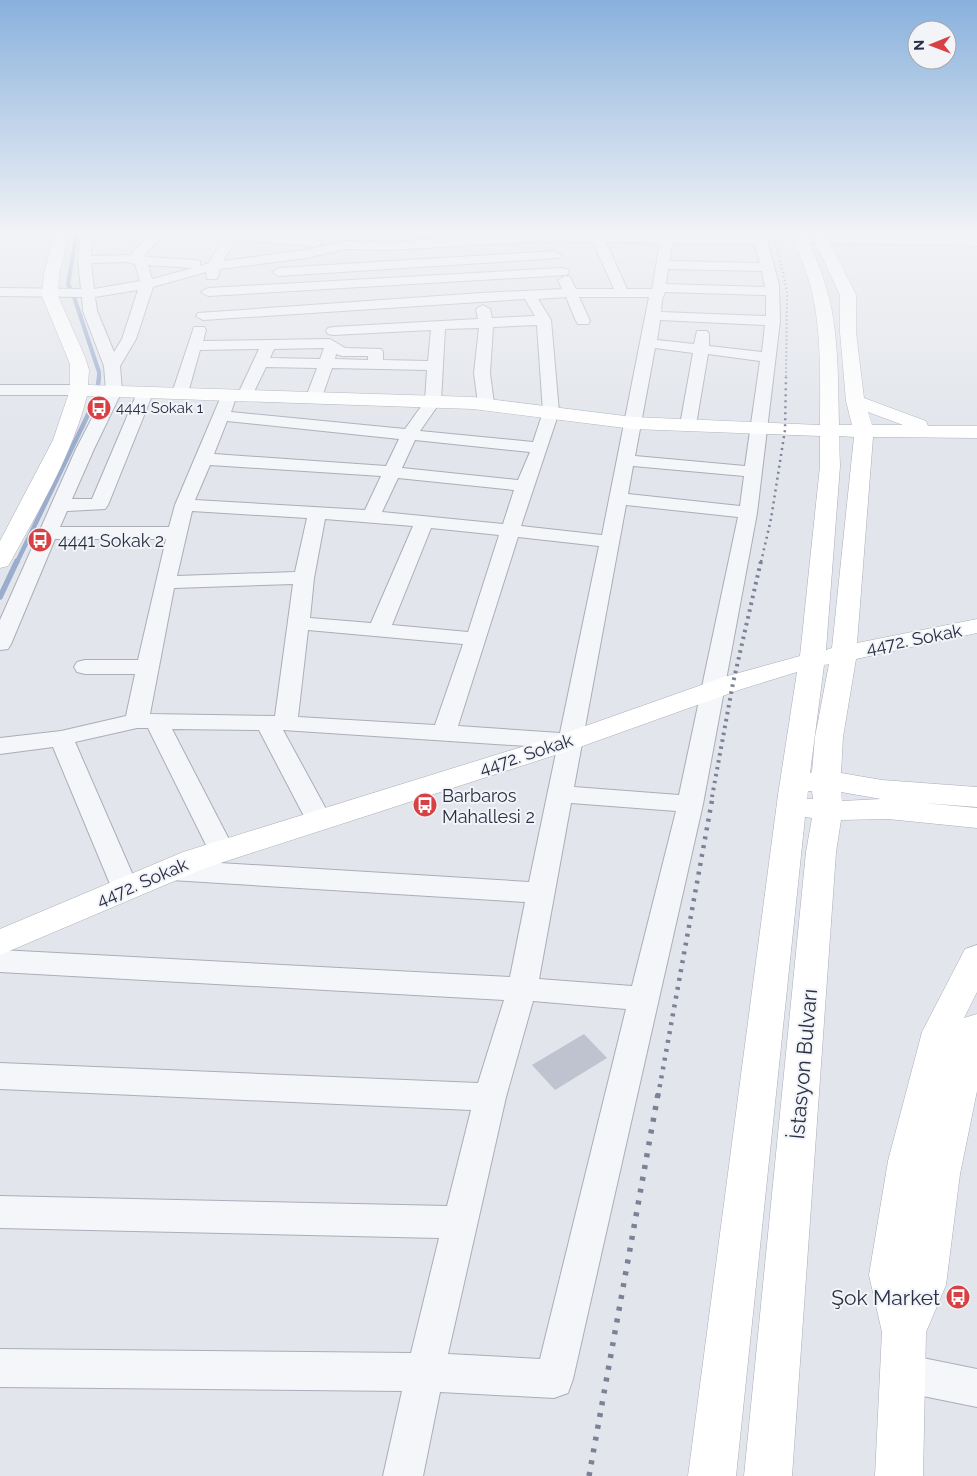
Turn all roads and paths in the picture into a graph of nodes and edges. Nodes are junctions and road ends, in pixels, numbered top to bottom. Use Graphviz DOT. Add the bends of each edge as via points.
graph roads {
  1 [pos="53,302"];
  2 [pos="89,302"];
  3 [pos="141,302"];
  4 [pos="206,302"];
  5 [pos="334,302"];
  6 [pos="455,302"];
  7 [pos="482,302"];
  8 [pos="533,302"];
  9 [pos="575,302"];
  10 [pos="656,302"];
  11 [pos="680,302"];
  12 [pos="772,302"];
  13 [pos="821,302"];
  14 [pos="848,302"];
  15 [pos="703,310"];
  16 [pos="654,316"];
  17 [pos="544,320"];
  18 [pos="202,321"];
  19 [pos="583,321"];
  20 [pos="773,321"];
  21 [pos="486,324"];
  22 [pos="333,325"];
  23 [pos="438,326"];
  24 [pos="648,343"];
  25 [pos="269,344"];
  26 [pos="194,346"];
  27 [pos="701,349"];
  28 [pos="768,357"];
  29 [pos="260,362"];
  30 [pos="326,364"];
  31 [pos="112,366"];
  32 [pos="376,366"];
  33 [pos="436,366"];
  34 [pos="0,390"];
  35 [pos="79,390"];
  36 [pos="114,391"];
  37 [pos="145,392"];
  38 [pos="180,393"];
  39 [pos="238,394"];
  40 [pos="314,397"];
  41 [pos="433,401"];
  42 [pos="855,402"];
  43 [pos="486,404"];
  44 [pos="551,412"];
  45 [pos="222,416"];
  46 [pos="633,423"];
  47 [pos="688,425"];
  48 [pos="977,425"];
  49 [pos="759,428"];
  50 [pos="830,429"];
  51 [pos="864,429"];
  52 [pos="924,429"];
  53 [pos="977,432"];
  54 [pos="409,435"];
  55 [pos="540,448"];
  56 [pos="874,454"];
  57 [pos="205,459"];
  58 [pos="625,460"];
  59 [pos="392,472"];
  60 [pos="753,472"];
  61 [pos="524,486"];
  62 [pos="617,498"];
  63 [pos="62,505"];
  64 [pos="184,505"];
  65 [pos="317,513"];
  66 [pos="748,513"];
  67 [pos="371,516"];
  68 [pos="425,521"];
  69 [pos="511,530"];
  70 [pos="48,533"];
  71 [pos="177,533"];
  72 [pos="608,540"];
  73 [pos="0,561"];
  74 [pos="304,578"];
  75 [pos="164,582"];
  76 [pos="300,623"];
  77 [pos="977,626"];
  78 [pos="379,630"];
  79 [pos="476,638"];
  80 [pos="0,644"];
  81 [pos="844,653"];
  82 [pos="812,660"];
  83 [pos="85,667"];
  84 [pos="148,667"];
  85 [pos="713,690"];
  86 [pos="146,721"];
  87 [pos="277,723"];
  88 [pos="444,732"];
  89 [pos="829,737"];
  90 [pos="61,738"];
  91 [pos="570,741"];
  92 [pos="0,746"];
  93 [pos="560,794"];
  94 [pos="793,795"];
  95 [pos="827,795"];
  96 [pos="977,797"];
  97 [pos="885,800"];
  98 [pos="690,804"];
  99 [pos="977,818"];
  100 [pos="319,820"];
  101 [pos="222,851"];
  102 [pos="821,852"];
  103 [pos="171,870"];
  104 [pos="125,890"];
  105 [pos="540,893"];
  106 [pos="0,944"];
  107 [pos="977,958"];
  108 [pos="0,961"];
  109 [pos="522,989"];
  110 [pos="644,999"];
  111 [pos="975,1036"];
  112 [pos="0,1076"];
  113 [pos="490,1097"];
  114 [pos="0,1212"];
  115 [pos="461,1222"];
  116 [pos="904,1353"];
  117 [pos="0,1368"];
  118 [pos="425,1372"];
  119 [pos="977,1388"];
  120 [pos="403,1476"];
  121 [pos="712,1476"];
  122 [pos="768,1476"];
  123 [pos="900,1476"];
  1 -- 35 [label="street" via="80,369"];
  2 -- 31 [label="street" via="90,311"];
  3 -- 31 [label="street" via="130,339"];
  4 -- 18 [label="street"];
  5 -- 22 [label="street"];
  6 -- 22 [label="street"];
  7 -- 21 [label="street"];
  8 -- 17 [label="street"];
  9 -- 19 [label="street"];
  10 -- 16 [label="street"];
  11 -- 15 [label="street"];
  12 -- 20 [label="street"];
  13 -- 50 [label="street" via="829,371"];
  14 -- 42 [label="street"];
  15 -- 16 [label="street"];
  15 -- 20 [label="street"];
  15 -- 27 [label="street"];
  16 -- 24 [label="street"];
  17 -- 21 [label="street"];
  17 -- 44 [label="street"];
  18 -- 22 [label="street"];
  18 -- 26 [label="street"];
  20 -- 28 [label="street"];
  21 -- 23 [label="street"];
  21 -- 43 [label="street" via="482,372"];
  22 -- 23 [label="street"];
  22 -- 25 [label="street"];
  22 -- 30 [label="street"];
  22 -- 32 [label="street" via="342,352 376,352"];
  23 -- 33 [label="street"];
  24 -- 27 [label="street"];
  24 -- 46 [label="street"];
  25 -- 26 [label="street"];
  25 -- 29 [label="street"];
  26 -- 38 [label="street"];
  27 -- 28 [label="street"];
  27 -- 47 [label="street"];
  28 -- 49 [label="street"];
  29 -- 30 [label="street"];
  29 -- 39 [label="street"];
  30 -- 32 [label="street"];
  30 -- 40 [label="street"];
  31 -- 36 [label="street"];
  32 -- 33 [label="street"];
  33 -- 41 [label="street"];
  34 -- 35 [label="street"];
  35 -- 36 [label="street"];
  35 -- 73 [label="street" via="74,414 57,451"];
  36 -- 37 [label="street"];
  36 -- 63 [label="street"];
  37 -- 38 [label="street"];
  37 -- 63 [label="street" via="100,505"];
  38 -- 39 [label="street"];
  39 -- 40 [label="street"];
  39 -- 45 [label="street"];
  40 -- 41 [label="street"];
  41 -- 43 [label="street"];
  41 -- 54 [label="street"];
  42 -- 51 [label="street"];
  42 -- 52 [label="street"];
  43 -- 44 [label="street"];
  44 -- 46 [label="street"];
  44 -- 55 [label="street"];
  45 -- 54 [label="street"];
  45 -- 57 [label="street"];
  46 -- 47 [label="street"];
  46 -- 58 [label="street"];
  47 -- 49 [label="street"];
  48 -- 52 [label="street"];
  49 -- 50 [label="street"];
  49 -- 60 [label="street"];
  50 -- 51 [label="street"];
  50 -- 82 [label="street" via="830,466"];
  51 -- 52 [label="street"];
  51 -- 56 [label="street, İstasyon Bulvarı"];
  52 -- 53 [label="street"];
  52 -- 56 [label="street"];
  54 -- 55 [label="street"];
  54 -- 59 [label="street"];
  55 -- 61 [label="street"];
  56 -- 81 [label="street, İstasyon Bulvarı"];
  57 -- 59 [label="street"];
  57 -- 64 [label="street"];
  58 -- 60 [label="street"];
  58 -- 62 [label="street"];
  59 -- 61 [label="street"];
  59 -- 67 [label="street"];
  60 -- 66 [label="street"];
  61 -- 69 [label="street"];
  62 -- 66 [label="street"];
  62 -- 72 [label="street"];
  63 -- 70 [label="street"];
  64 -- 65 [label="street"];
  64 -- 71 [label="street"];
  65 -- 67 [label="street"];
  65 -- 74 [label="street"];
  66 -- 85 [label="street"];
  67 -- 68 [label="street"];
  68 -- 69 [label="street"];
  68 -- 78 [label="street"];
  69 -- 72 [label="street"];
  69 -- 79 [label="street"];
  70 -- 71 [label="street"];
  70 -- 80 [label="street"];
  71 -- 75 [label="street"];
  72 -- 91 [label="street"];
  74 -- 75 [label="street"];
  74 -- 76 [label="street"];
  75 -- 84 [label="street"];
  76 -- 78 [label="street"];
  76 -- 87 [label="street"];
  77 -- 81 [label="street, 4472. Sokak"];
  78 -- 79 [label="street"];
  79 -- 88 [label="street"];
  81 -- 82 [label="street, 4472. Sokak"];
  81 -- 89 [label="street, İstasyon Bulvarı"];
  82 -- 85 [label="street, 4472. Sokak"];
  82 -- 94 [label="street"];
  83 -- 84 [label="street"];
  84 -- 86 [label="street"];
  85 -- 91 [label="street, 4472. Sokak"];
  85 -- 98 [label="street"];
  86 -- 87 [label="street"];
  86 -- 90 [label="street"];
  86 -- 101 [label="street"];
  87 -- 88 [label="street"];
  87 -- 100 [label="street"];
  88 -- 91 [label="street"];
  89 -- 95 [label="street, İstasyon Bulvarı"];
  89 -- 97 [label="street" via="835,756 851,776"];
  90 -- 92 [label="street"];
  90 -- 104 [label="street"];
  91 -- 93 [label="street"];
  91 -- 100 [label="street, 4472. Sokak"];
  93 -- 98 [label="street"];
  93 -- 105 [label="street"];
  94 -- 95 [label="street" via="800,804 814,809"];
  94 -- 121 [label="street"];
  95 -- 97 [label="street"];
  95 -- 102 [label="street, İstasyon Bulvarı"];
  96 -- 97 [label="street"];
  97 -- 99 [label="street"];
  97 -- 102 [label="street" via="858,814"];
  98 -- 110 [label="street"];
  100 -- 101 [label="street, 4472. Sokak"];
  101 -- 103 [label="street, 4472. Sokak"];
  102 -- 122 [label="street, İstasyon Bulvarı"];
  103 -- 104 [label="street, 4472. Sokak"];
  103 -- 105 [label="street"];
  104 -- 106 [label="street, 4472. Sokak"];
  105 -- 109 [label="street"];
  107 -- 116 [label="street" via="940,1032 907,1161 890,1276"];
  108 -- 109 [label="street"];
  109 -- 110 [label="street"];
  109 -- 113 [label="street"];
  110 -- 118 [label="street" via="554,1379"];
  111 -- 116 [label="street" via="940,1174 925,1285"];
  112 -- 113 [label="street"];
  113 -- 115 [label="street"];
  114 -- 115 [label="street"];
  115 -- 118 [label="street"];
  116 -- 119 [label="street"];
  116 -- 123 [label="street"];
  117 -- 118 [label="street"];
  118 -- 120 [label="street"];
}
